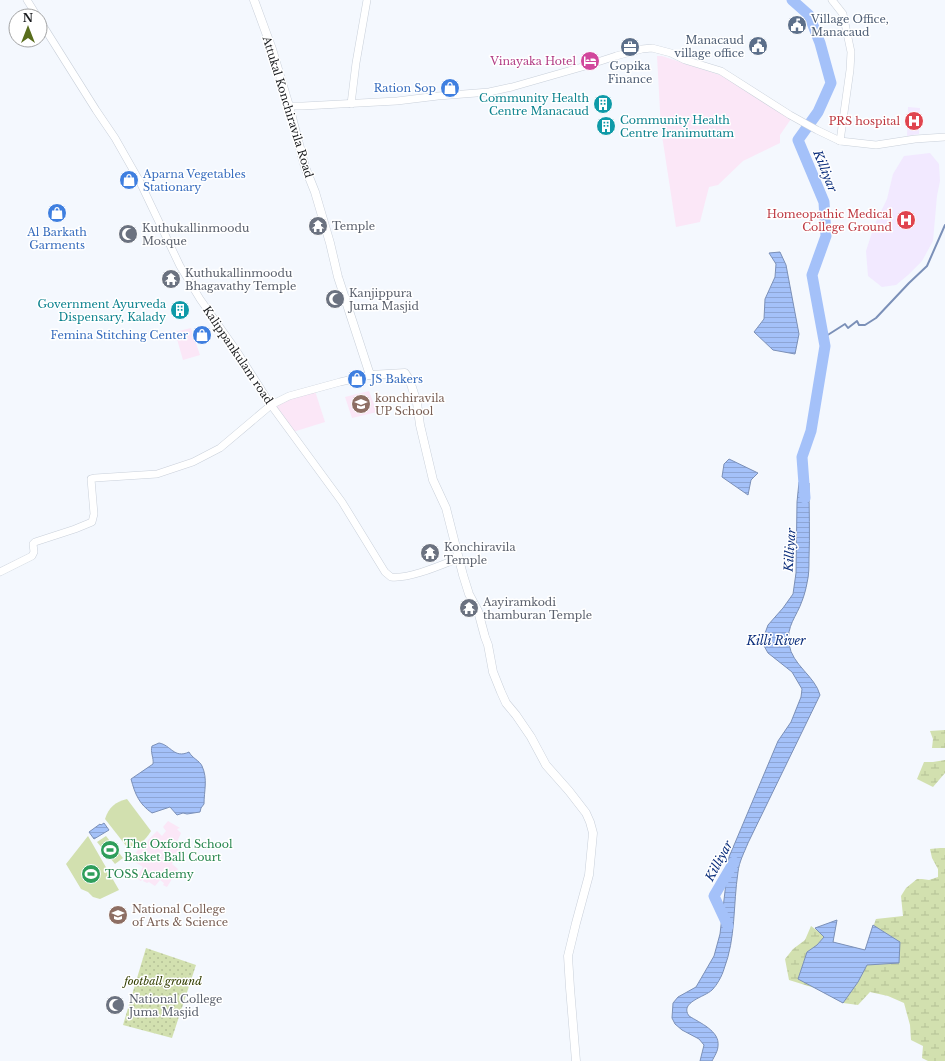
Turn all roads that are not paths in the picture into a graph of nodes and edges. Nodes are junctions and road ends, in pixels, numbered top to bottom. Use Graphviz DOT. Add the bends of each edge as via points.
graph roads {
  1 [pos="254,0"];
  2 [pos="367,0"];
  3 [pos="832,0"];
  4 [pos="48,34"];
  5 [pos="351,104"];
  6 [pos="289,106"];
  7 [pos="945,137"];
  8 [pos="840,141"];
  9 [pos="370,375"];
  10 [pos="271,405"];
  11 [pos="459,558"];
  12 [pos="0,572"];
  13 [pos="576,1061"];
  1 -- 6 [label="main road, Attukal Konchiravila Road"];
  2 -- 5 [label="street"];
  3 -- 8 [label="street" via="842,14 851,52"];
  4 -- 10 [label="street, Kalippankulam road" via="126,156 184,273"];
  5 -- 6 [label="street"];
  5 -- 8 [label="street" via="489,92 652,48 720,71 798,120"];
  6 -- 9 [label="main road, Attukal Konchiravila Road" via="304,167 315,192 338,277"];
  7 -- 8 [label="street" via="876,145"];
  9 -- 10 [label="street" via="288,396"];
  9 -- 11 [label="main road" via="405,373 410,381 433,480 446,508"];
  10 -- 11 [label="street, Kalippankulam road" via="342,502 388,575 395,578 412,574"];
  10 -- 12 [label="street" via="220,448 194,462 157,474 91,479 94,514 92,522 35,542 32,556"];
  11 -- 13 [label="main road" via="469,594 478,611 493,672 506,703 531,737 546,765 586,814 593,833 589,875 568,956"];
}
